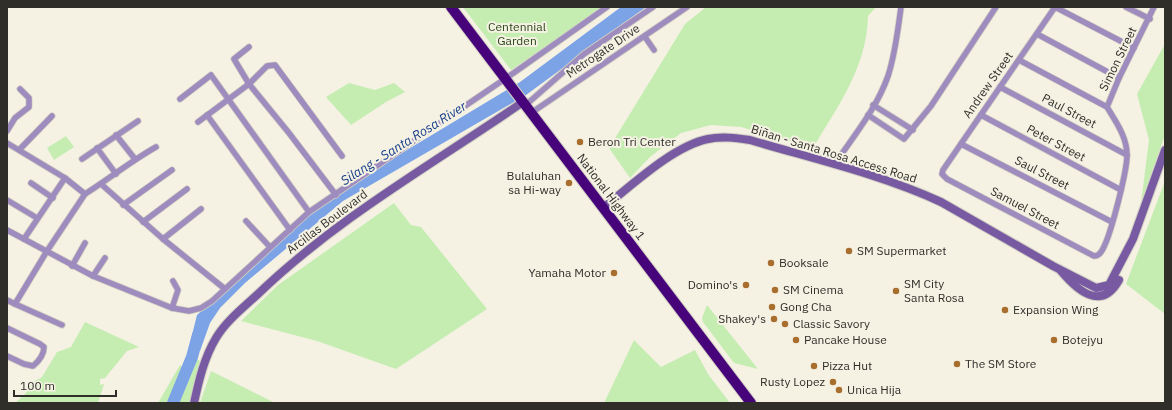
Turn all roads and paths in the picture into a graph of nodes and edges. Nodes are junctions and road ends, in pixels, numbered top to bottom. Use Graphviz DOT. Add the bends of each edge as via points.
graph roads {
  1 [pos="451,7"];
  2 [pos="606,7"];
  3 [pos="652,7"];
  4 [pos="687,7"];
  5 [pos="901,7"];
  6 [pos="996,7"];
  7 [pos="1055,7"];
  8 [pos="1126,7"];
  9 [pos="1154,7"];
  10 [pos="1150,19"];
  11 [pos="1036,34"];
  12 [pos="645,37"];
  13 [pos="249,47"];
  14 [pos="1134,48"];
  15 [pos="654,50"];
  16 [pos="1018,60"];
  17 [pos="1119,78"];
  18 [pos="506,79"];
  19 [pos="249,84"];
  20 [pos="1000,87"];
  21 [pos="20,89"];
  22 [pos="180,99"];
  23 [pos="229,99"];
  24 [pos="873,105"];
  25 [pos="527,106"];
  26 [pos="1107,107"];
  27 [pos="207,115"];
  28 [pos="981,115"];
  29 [pos="52,116"];
  30 [pos="868,116"];
  31 [pos="138,121"];
  32 [pos="198,122"];
  33 [pos="913,130"];
  34 [pos="7,131"];
  35 [pos="116,135"];
  36 [pos="7,143"];
  37 [pos="961,144"];
  38 [pos="156,147"];
  39 [pos="97,148"];
  40 [pos="20,149"];
  41 [pos="1165,150"];
  42 [pos="1127,155"];
  43 [pos="342,156"];
  44 [pos="82,159"];
  45 [pos="134,159"];
  46 [pos="834,165"];
  47 [pos="1163,165"];
  48 [pos="172,170"];
  49 [pos="116,174"];
  50 [pos="943,176"];
  51 [pos="65,178"];
  52 [pos="32,183"];
  53 [pos="101,184"];
  54 [pos="187,189"];
  55 [pos="1121,190"];
  56 [pos="85,194"];
  57 [pos="336,194"];
  58 [pos="53,198"];
  59 [pos="7,200"];
  60 [pos="123,205"];
  61 [pos="603,208"];
  62 [pos="201,210"];
  63 [pos="309,212"];
  64 [pos="37,218"];
  65 [pos="246,221"];
  66 [pos="143,222"];
  67 [pos="1112,222"];
  68 [pos="7,230"];
  69 [pos="290,230"];
  70 [pos="163,239"];
  71 [pos="24,240"];
  72 [pos="85,243"];
  73 [pos="270,247"];
  74 [pos="47,251"];
  75 [pos="1097,256"];
  76 [pos="105,258"];
  77 [pos="72,266"];
  78 [pos="93,276"];
  79 [pos="173,281"];
  80 [pos="225,289"];
  81 [pos="7,300"];
  82 [pos="15,304"];
  83 [pos="172,308"];
  84 [pos="62,325"];
  85 [pos="7,328"];
  86 [pos="7,356"];
  87 [pos="194,403"];
  88 [pos="751,403"];
  1 -- 18 [label="highway, National Highway 1"];
  2 -- 18 [label="street"];
  3 -- 25 [label="street" via="584,54"];
  4 -- 12 [label="street, Metrogate Drive"];
  5 -- 24 [label="street" via="888,76"];
  6 -- 33 [label="street"];
  7 -- 11 [label="street, Andrew Street"];
  7 -- 14 [label="street"];
  8 -- 10 [label="street"];
  9 -- 10 [label="street, Simon Street"];
  10 -- 14 [label="street, Simon Street"];
  11 -- 16 [label="street, Andrew Street"];
  11 -- 17 [label="street"];
  12 -- 15 [label="street"];
  12 -- 25 [label="street, Metrogate Drive"];
  13 -- 19 [label="street" via="234,59"];
  14 -- 17 [label="street, Simon Street"];
  16 -- 20 [label="street, Andrew Street"];
  16 -- 26 [label="street"];
  17 -- 26 [label="street, Simon Street"];
  18 -- 25 [label="highway, National Highway 1"];
  18 -- 57 [label="street"];
  19 -- 23 [label="street"];
  19 -- 43 [label="street" via="267,66 276,65"];
  19 -- 57 [label="street"];
  20 -- 28 [label="street, Andrew Street"];
  20 -- 42 [label="street, Paul Street"];
  21 -- 34 [label="street" via="29,98 29,107 15,118"];
  22 -- 23 [label="street" via="211,76"];
  23 -- 27 [label="street"];
  23 -- 63 [label="street"];
  24 -- 30 [label="street"];
  24 -- 33 [label="street"];
  25 -- 61 [label="highway, National Highway 1"];
  25 -- 87 [label="main road, Arcillas Boulevard" via="355,214 272,281 217,336 206,356"];
  26 -- 42 [label="street, Simon Street" via="1122,133"];
  27 -- 32 [label="street"];
  27 -- 69 [label="street"];
  28 -- 37 [label="street, Andrew Street"];
  28 -- 55 [label="street, Peter Street"];
  29 -- 40 [label="street"];
  30 -- 33 [label="street" via="904,140"];
  30 -- 46 [label="street"];
  31 -- 35 [label="street"];
  35 -- 39 [label="street"];
  35 -- 45 [label="street"];
  36 -- 40 [label="street"];
  37 -- 50 [label="street, Andrew Street" via="943,170"];
  37 -- 67 [label="street, Saul Street"];
  38 -- 45 [label="street"];
  39 -- 44 [label="street"];
  39 -- 49 [label="street"];
  40 -- 51 [label="street"];
  41 -- 47 [label="main road, Biñan - Santa Rosa Access Road"];
  42 -- 55 [label="street, Simon Street"];
  45 -- 49 [label="street"];
  46 -- 47 [label="main road, Biñan - Santa Rosa Access Road" via="903,186 941,202 1061,270 1083,293 1092,296 1114,289 1141,230"];
  46 -- 61 [label="main road, Biñan - Santa Rosa Access Road" via="750,140 708,138 684,147"];
  48 -- 60 [label="street"];
  49 -- 53 [label="street"];
  50 -- 75 [label="street, Samuel Street" via="1090,256"];
  51 -- 56 [label="street"];
  51 -- 58 [label="street"];
  52 -- 58 [label="street"];
  53 -- 56 [label="street"];
  53 -- 60 [label="street"];
  54 -- 66 [label="street"];
  55 -- 67 [label="street, Simon Street"];
  56 -- 74 [label="street"];
  57 -- 63 [label="street"];
  58 -- 64 [label="street"];
  59 -- 64 [label="street"];
  60 -- 66 [label="street"];
  61 -- 88 [label="highway, National Highway 1"];
  62 -- 70 [label="street"];
  63 -- 69 [label="street"];
  64 -- 71 [label="street"];
  65 -- 73 [label="street"];
  66 -- 70 [label="street"];
  67 -- 75 [label="street, Simon Street" via="1102,251"];
  68 -- 71 [label="street"];
  69 -- 73 [label="street"];
  70 -- 80 [label="street"];
  71 -- 74 [label="street"];
  72 -- 77 [label="street"];
  73 -- 80 [label="street"];
  74 -- 77 [label="street"];
  74 -- 82 [label="street"];
  76 -- 78 [label="street"];
  77 -- 78 [label="street"];
  78 -- 83 [label="street"];
  79 -- 83 [label="street" via="178,290"];
  80 -- 83 [label="street" via="201,308 189,311"];
  81 -- 82 [label="street"];
  82 -- 84 [label="street"];
  85 -- 86 [label="street" via="40,344 44,347 44,352 33,366"];
}
